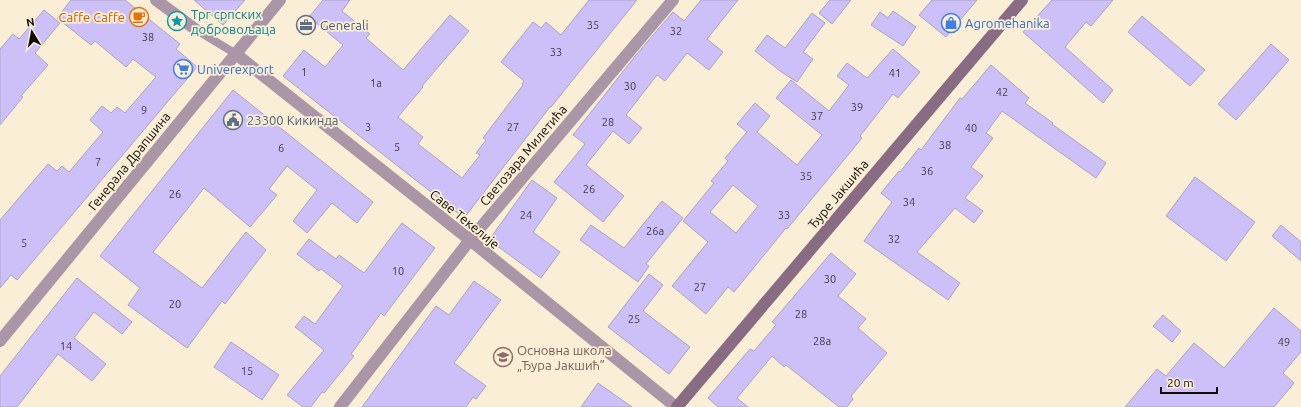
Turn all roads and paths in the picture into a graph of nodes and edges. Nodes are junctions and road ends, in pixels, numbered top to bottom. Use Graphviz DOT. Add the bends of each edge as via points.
graph roads {
  1 [pos="156,0"];
  2 [pos="280,0"];
  3 [pos="673,0"];
  4 [pos="1022,0"];
  5 [pos="195,29"];
  6 [pos="236,54"];
  7 [pos="470,240"];
  8 [pos="0,341"];
  9 [pos="340,407"];
  10 [pos="676,407"];
  1 -- 5 [label="street"];
  2 -- 6 [label="street, Генерала Драпшина"];
  3 -- 7 [label="street, Светозара Милетића"];
  4 -- 10 [label="main road, Ђуре Јакшића"];
  5 -- 6 [label="lane"];
  6 -- 7 [label="street, Саве Текелије"];
  6 -- 8 [label="street, Генерала Драпшина"];
  7 -- 9 [label="street, Светозара Милетића"];
  7 -- 10 [label="street, Саве Текелије"];
}
